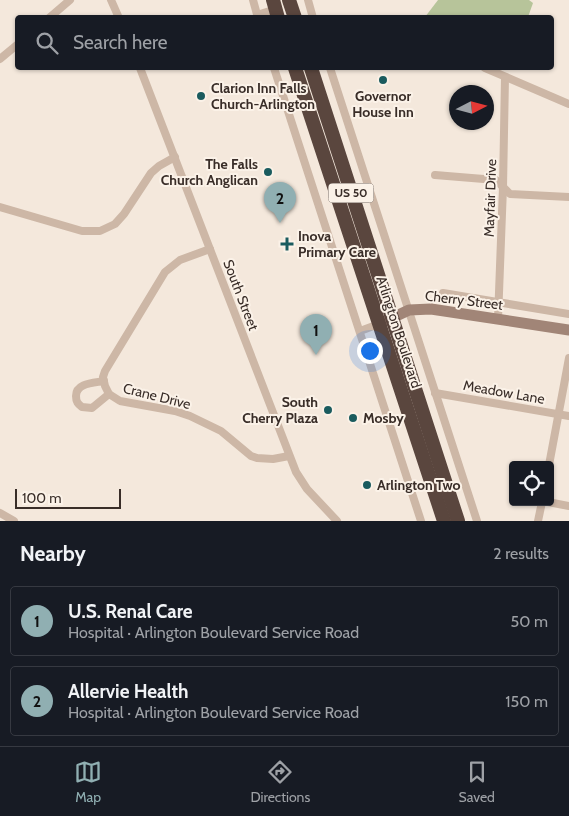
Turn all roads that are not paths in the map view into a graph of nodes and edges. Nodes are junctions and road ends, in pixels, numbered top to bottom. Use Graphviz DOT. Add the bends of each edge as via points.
graph roads {
  1 [pos="70,0"];
  2 [pos="112,0"];
  3 [pos="253,0"];
  4 [pos="289,0"];
  5 [pos="308,0"];
  6 [pos="276,9"];
  7 [pos="52,15"];
  8 [pos="118,15"];
  9 [pos="258,15"];
  10 [pos="261,15"];
  11 [pos="294,15"];
  12 [pos="312,15"];
  13 [pos="15,46"];
  14 [pos="0,59"];
  15 [pos="141,70"];
  16 [pos="275,70"];
  17 [pos="296,70"];
  18 [pos="312,70"];
  19 [pos="331,70"];
  20 [pos="489,70"];
  21 [pos="505,77"];
  22 [pos="335,84"];
  23 [pos="318,90"];
  24 [pos="569,104"];
  25 [pos="175,157"];
  26 [pos="435,175"];
  27 [pos="503,187"];
  28 [pos="569,198"];
  29 [pos="0,207"];
  30 [pos="210,248"];
  31 [pos="443,293"];
  32 [pos="499,303"];
  33 [pos="409,310"];
  34 [pos="569,314"];
  35 [pos="498,319"];
  36 [pos="385,321"];
  37 [pos="569,330"];
  38 [pos="360,331"];
  39 [pos="569,358"];
  40 [pos="104,381"];
  41 [pos="435,392"];
  42 [pos="109,394"];
  43 [pos="558,414"];
  44 [pos="569,416"];
  45 [pos="289,456"];
  46 [pos="550,461"];
  47 [pos="554,503"];
  48 [pos="541,506"];
  49 [pos="569,506"];
  50 [pos="0,512"];
  51 [pos="14,521"];
  52 [pos="337,521"];
  53 [pos="421,521"];
  54 [pos="444,521"];
  55 [pos="458,521"];
  56 [pos="476,521"];
  57 [pos="538,521"];
  1 -- 7 [label="street"];
  2 -- 8 [label="street"];
  3 -- 9 [label="street"];
  4 -- 11 [label="highway"];
  5 -- 12 [label="street"];
  6 -- 10 [label="street"];
  13 -- 14 [label="street"];
  15 -- 25 [label="street, South Street"];
  16 -- 38 [label="street"];
  17 -- 36 [label="highway, Arlington Boulevard / US 50"];
  18 -- 23 [label="highway, Arlington Boulevard / US 50"];
  19 -- 22 [label="street"];
  20 -- 21 [label="street"];
  21 -- 24 [label="street"];
  21 -- 27 [label="street, Mayfair Drive"];
  22 -- 23 [label="street"];
  22 -- 33 [label="street"];
  23 -- 36 [label="highway, Arlington Boulevard / US 50"];
  25 -- 29 [label="street" via="151,173 115,224 100,231 82,231"];
  25 -- 30 [label="street, South Street"];
  26 -- 27 [label="street" via="496,180"];
  27 -- 28 [label="street" via="510,194"];
  27 -- 32 [label="street, Mayfair Drive"];
  30 -- 40 [label="street" via="180,260 165,272 119,345 105,372"];
  30 -- 45 [label="street, South Street"];
  31 -- 32 [label="street, Cherry Street"];
  32 -- 34 [label="street, Cherry Street"];
  32 -- 35 [label="street, Mayfair Drive"];
  33 -- 35 [label="street, Cherry Street" via="431,309"];
  33 -- 36 [label="street, Cherry Street"];
  33 -- 41 [label="street"];
  35 -- 37 [label="street, Cherry Street"];
  36 -- 38 [label="street, Cherry Street"];
  36 -- 54 [label="highway, Arlington Boulevard / US 50"];
  36 -- 55 [label="highway, Arlington Boulevard / US 50"];
  38 -- 53 [label="street"];
  39 -- 43 [label="street"];
  40 -- 42 [label="street, Crane Drive"];
  40 -- 42 [label="street" via="80,387 76,400 82,407 92,408"];
  41 -- 43 [label="street, Meadow Lane"];
  41 -- 56 [label="street"];
  42 -- 45 [label="street, Crane Drive" via="120,401 175,411 207,423 226,434 251,456 273,459"];
  43 -- 44 [label="street, Meadow Lane"];
  43 -- 46 [label="street"];
  45 -- 52 [label="street, South Street" via="300,480"];
  47 -- 49 [label="street"];
  48 -- 57 [label="street"];
  50 -- 51 [label="street"];
}
